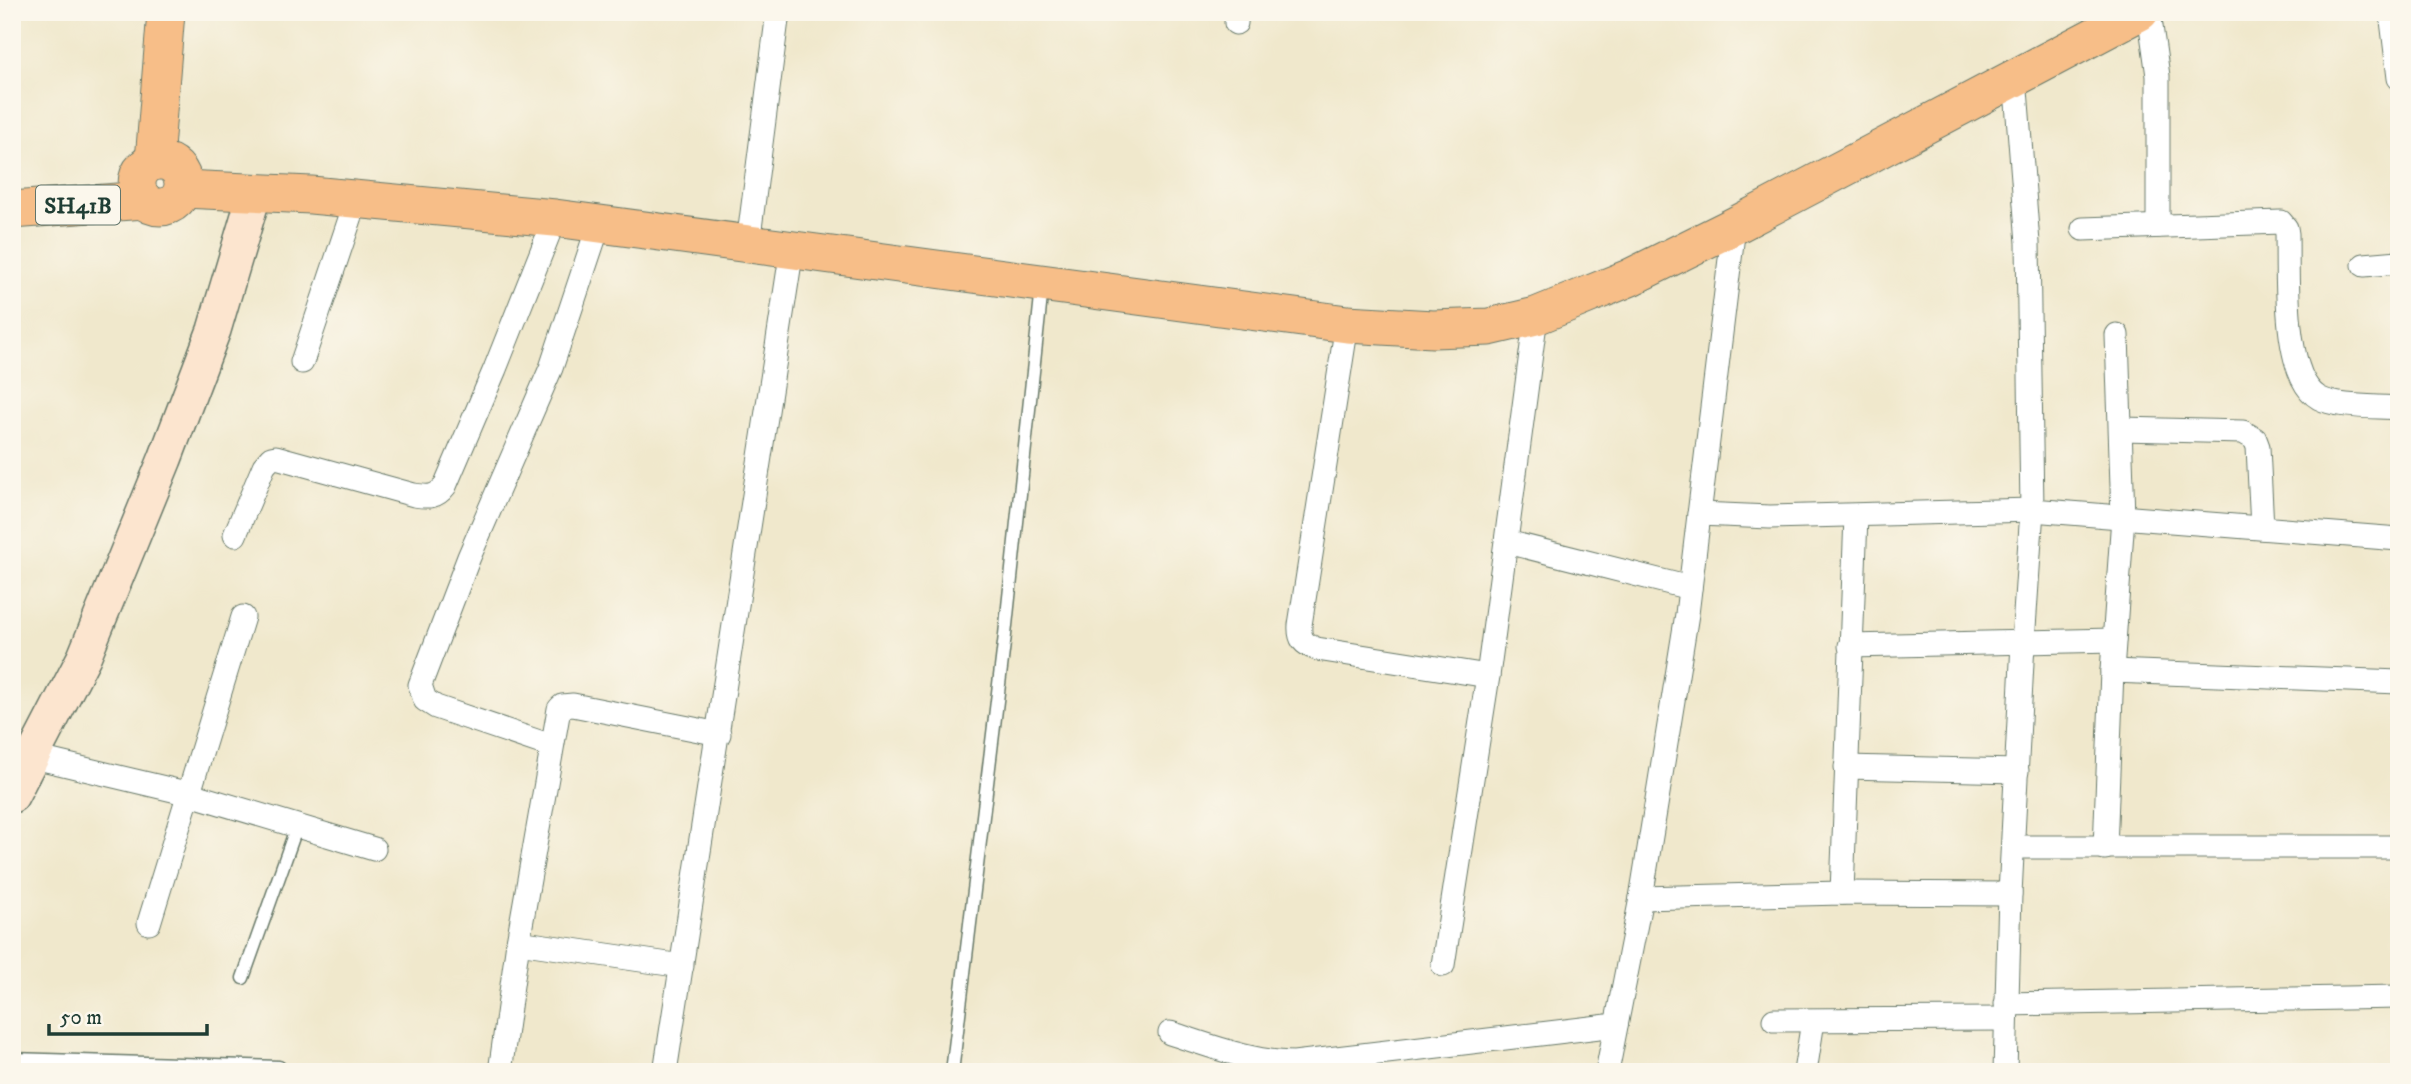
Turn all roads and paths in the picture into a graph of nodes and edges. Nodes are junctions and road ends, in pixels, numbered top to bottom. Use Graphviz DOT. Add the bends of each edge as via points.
graph roads {
  1 [pos="166,12"];
  2 [pos="778,12"];
  3 [pos="2140,12"];
  4 [pos="2149,12"];
  5 [pos="2391,12"];
  6 [pos="2015,77"];
  7 [pos="2399,78"];
  8 [pos="154,161"];
  9 [pos="183,189"];
  10 [pos="256,192"];
  11 [pos="357,198"];
  12 [pos="144,200"];
  13 [pos="12,210"];
  14 [pos="555,218"];
  15 [pos="599,224"];
  16 [pos="1734,226"];
  17 [pos="2158,226"];
  18 [pos="2083,229"];
  19 [pos="748,244"];
  20 [pos="792,249"];
  21 [pos="2399,262"];
  22 [pos="2364,265"];
  23 [pos="1042,284"];
  24 [pos="1536,316"];
  25 [pos="1347,324"];
  26 [pos="2118,335"];
  27 [pos="302,362"];
  28 [pos="2399,408"];
  29 [pos="2122,429"];
  30 [pos="2032,510"];
  31 [pos="1699,514"];
  32 [pos="1856,516"];
  33 [pos="2123,517"];
  34 [pos="2262,528"];
  35 [pos="235,535"];
  36 [pos="2399,539"];
  37 [pos="1507,542"];
  38 [pos="1690,588"];
  39 [pos="243,617"];
  40 [pos="2114,640"];
  41 [pos="2023,643"];
  42 [pos="1850,646"];
  43 [pos="2112,671"];
  44 [pos="1488,676"];
  45 [pos="2399,682"];
  46 [pos="719,734"];
  47 [pos="551,746"];
  48 [pos="34,757"];
  49 [pos="1846,767"];
  50 [pos="2017,771"];
  51 [pos="190,794"];
  52 [pos="12,796"];
  53 [pos="297,826"];
  54 [pos="2013,847"];
  55 [pos="2399,847"];
  56 [pos="2105,848"];
  57 [pos="374,849"];
  58 [pos="1842,892"];
  59 [pos="2010,894"];
  60 [pos="1641,898"];
  61 [pos="149,923"];
  62 [pos="518,942"];
  63 [pos="1443,965"];
  64 [pos="682,967"];
  65 [pos="243,978"];
  66 [pos="2399,997"];
  67 [pos="2006,1012"];
  68 [pos="1774,1020"];
  69 [pos="1813,1021"];
  70 [pos="1616,1025"];
  71 [pos="1170,1033"];
  72 [pos="12,1059"];
  73 [pos="1364,1064"];
  74 [pos="279,1067"];
  75 [pos="500,1072"];
  76 [pos="665,1072"];
  77 [pos="952,1072"];
  78 [pos="1607,1072"];
  79 [pos="1805,1072"];
  80 [pos="2005,1072"];
  1 -- 8 [label="main road"];
  2 -- 19 [label="street"];
  3 -- 6 [label="main road"];
  4 -- 17 [label="street" via="2158,76"];
  5 -- 7 [label="street"];
  6 -- 16 [label="main road"];
  6 -- 30 [label="street" via="2028,243"];
  8 -- 9 [label="main road" via="177,167"];
  8 -- 12 [label="main road" via="138,177 137,190"];
  9 -- 10 [label="main road"];
  9 -- 12 [label="main road" via="177,200 166,206"];
  10 -- 11 [label="main road"];
  10 -- 48 [label="street" via="214,330 165,459 85,657"];
  11 -- 14 [label="main road"];
  11 -- 27 [label="street"];
  12 -- 13 [label="main road, SH41B"];
  14 -- 15 [label="main road"];
  14 -- 35 [label="street" via="439,493 414,495 271,458"];
  15 -- 19 [label="main road"];
  15 -- 47 [label="street" via="551,368 469,557 420,685 425,700 436,707"];
  16 -- 24 [label="main road" via="1629,278"];
  16 -- 31 [label="street"];
  17 -- 18 [label="street"];
  17 -- 28 [label="street" via="2284,225 2291,333 2306,383 2320,398 2333,402"];
  19 -- 20 [label="main road"];
  20 -- 23 [label="main road"];
  20 -- 46 [label="street"];
  21 -- 22 [label="street"];
  23 -- 25 [label="main road"];
  23 -- 77 [label="lane"];
  24 -- 25 [label="main road" via="1489,327"];
  24 -- 37 [label="street"];
  25 -- 44 [label="street" via="1300,637 1317,649"];
  26 -- 29 [label="street"];
  29 -- 33 [label="street"];
  29 -- 34 [label="street" via="2250,435 2258,447"];
  30 -- 32 [label="street"];
  30 -- 33 [label="street"];
  30 -- 41 [label="street"];
  31 -- 32 [label="street"];
  31 -- 38 [label="street"];
  32 -- 42 [label="street"];
  33 -- 34 [label="street"];
  33 -- 40 [label="street"];
  34 -- 36 [label="street"];
  37 -- 38 [label="street"];
  37 -- 44 [label="street"];
  38 -- 60 [label="street"];
  39 -- 51 [label="street"];
  40 -- 41 [label="street"];
  40 -- 43 [label="street"];
  41 -- 42 [label="street"];
  41 -- 50 [label="street"];
  42 -- 49 [label="street"];
  43 -- 45 [label="street"];
  43 -- 56 [label="street"];
  44 -- 63 [label="street"];
  46 -- 47 [label="street" via="567,705 557,715"];
  46 -- 64 [label="street"];
  47 -- 62 [label="street"];
  48 -- 51 [label="street"];
  48 -- 52 [label="street"];
  49 -- 50 [label="street"];
  49 -- 58 [label="street"];
  50 -- 54 [label="street"];
  51 -- 53 [label="street"];
  51 -- 61 [label="street"];
  53 -- 57 [label="street"];
  53 -- 65 [label="lane"];
  54 -- 56 [label="street"];
  54 -- 59 [label="street"];
  55 -- 56 [label="street"];
  58 -- 59 [label="street"];
  58 -- 60 [label="street"];
  59 -- 67 [label="street"];
  60 -- 70 [label="street"];
  62 -- 64 [label="street"];
  62 -- 75 [label="street"];
  64 -- 76 [label="street"];
  66 -- 67 [label="street"];
  67 -- 69 [label="street"];
  67 -- 80 [label="street"];
  68 -- 69 [label="street"];
  69 -- 79 [label="street"];
  70 -- 73 [label="street"];
  70 -- 78 [label="street"];
  71 -- 73 [label="street" via="1273,1063"];
  72 -- 74 [label="lane"];
}
